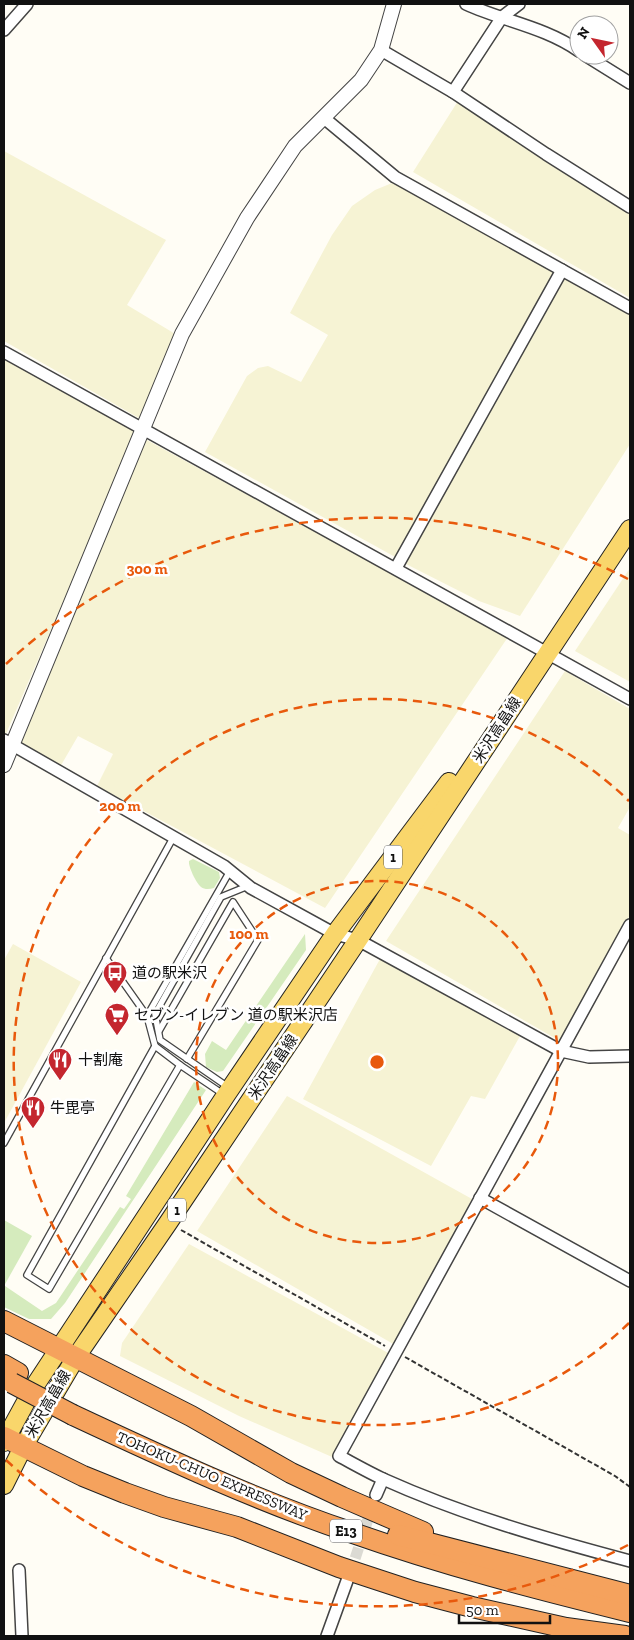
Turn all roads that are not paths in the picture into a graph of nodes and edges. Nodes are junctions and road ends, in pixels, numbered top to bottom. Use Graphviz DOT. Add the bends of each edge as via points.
graph roads {
  1 [pos="27,4"];
  2 [pos="394,4"];
  3 [pos="466,4"];
  4 [pos="519,4"];
  5 [pos="502,17"];
  6 [pos="4,30"];
  7 [pos="569,44"];
  8 [pos="381,50"];
  9 [pos="601,65"];
  10 [pos="630,83"];
  11 [pos="453,92"];
  12 [pos="324,118"];
  13 [pos="630,207"];
  14 [pos="562,270"];
  15 [pos="630,308"];
  16 [pos="4,352"];
  17 [pos="143,429"];
  18 [pos="630,530"];
  19 [pos="396,568"];
  20 [pos="548,653"];
  21 [pos="630,699"];
  22 [pos="8,743"];
  23 [pos="4,765"];
  24 [pos="172,838"];
  25 [pos="230,871"];
  26 [pos="248,886"];
  27 [pos="630,925"];
  28 [pos="335,934"];
  29 [pos="358,940"];
  30 [pos="106,958"];
  31 [pos="147,1016"];
  32 [pos="158,1032"];
  33 [pos="155,1046"];
  34 [pos="561,1051"];
  35 [pos="630,1056"];
  36 [pos="188,1059"];
  37 [pos="180,1065"];
  38 [pos="228,1092"];
  39 [pos="4,1143"];
  40 [pos="480,1198"];
  41 [pos="630,1281"];
  42 [pos="4,1321"];
  43 [pos="67,1353"];
  44 [pos="9,1375"];
  45 [pos="77,1409"];
  46 [pos="9,1441"];
  47 [pos="383,1479"];
  48 [pos="4,1485"];
  49 [pos="376,1495"];
  50 [pos="484,1558"];
  51 [pos="630,1561"];
  52 [pos="19,1570"];
  53 [pos="348,1578"];
  54 [pos="630,1595"];
  55 [pos="630,1612"];
  56 [pos="22,1636"];
  57 [pos="327,1636"];
  58 [pos="626,1636"];
  1 -- 6 [label="street"];
  2 -- 8 [label="street"];
  3 -- 5 [label="street"];
  4 -- 5 [label="street"];
  5 -- 7 [label="street"];
  5 -- 11 [label="street"];
  8 -- 11 [label="street"];
  8 -- 12 [label="street" via="361,80"];
  9 -- 10 [label="street"];
  11 -- 13 [label="street"];
  12 -- 14 [label="street" via="395,176"];
  12 -- 17 [label="street" via="295,146 246,218 182,334"];
  14 -- 15 [label="street"];
  14 -- 19 [label="street"];
  16 -- 17 [label="street"];
  17 -- 19 [label="street"];
  17 -- 22 [label="street"];
  18 -- 20 [label="main road, 米沢高畠線 / 1"];
  19 -- 20 [label="street"];
  20 -- 21 [label="street"];
  20 -- 28 [label="main road, 米沢高畠線 / 1"];
  20 -- 29 [label="main road, 米沢高畠線 / 1"];
  22 -- 23 [label="street"];
  22 -- 24 [label="street"];
  24 -- 25 [label="street"];
  24 -- 30 [label="lane"];
  25 -- 26 [label="street"];
  25 -- 31 [label="lane"];
  26 -- 28 [label="street"];
  26 -- 32 [label="lane" via="221,897 155,1014"];
  27 -- 34 [label="street"];
  28 -- 29 [label="street"];
  28 -- 38 [label="main road, 米沢高畠線 / 1"];
  29 -- 34 [label="street"];
  29 -- 43 [label="main road, 米沢高畠線 / 1"];
  30 -- 31 [label="lane"];
  30 -- 39 [label="lane"];
  31 -- 33 [label="lane"];
  32 -- 36 [label="lane" via="160,1040"];
  32 -- 36 [label="lane" via="233,902 258,940"];
  33 -- 37 [label="lane"];
  33 -- 37 [label="lane" via="27,1275 49,1289"];
  34 -- 35 [label="street" via="589,1057"];
  34 -- 40 [label="street"];
  36 -- 38 [label="lane"];
  37 -- 38 [label="lane"];
  38 -- 43 [label="main road, 米沢高畠線 / 1"];
  40 -- 41 [label="street"];
  40 -- 47 [label="street" via="339,1456"];
  42 -- 43 [label="highway"];
  43 -- 46 [label="main road, 米沢高畠線 / 1"];
  43 -- 50 [label="highway" via="191,1416 291,1473"];
  44 -- 45 [label="highway, TOHOKU-CHUO EXPRESSWAY / E13, bridge"];
  45 -- 50 [label="highway, TOHOKU-CHUO EXPRESSWAY / E13" via="319,1508 395,1534"];
  45 -- 55 [label="highway, TOHOKU-CHUO EXPRESSWAY / E13" via="182,1466 351,1533 478,1573"];
  46 -- 48 [label="main road, 米沢高畠線 / 1"];
  46 -- 58 [label="highway" via="125,1493 237,1527 339,1567 415,1592 566,1628"];
  47 -- 49 [label="street"];
  47 -- 51 [label="street" via="546,1539"];
  50 -- 54 [label="highway, TOHOKU-CHUO EXPRESSWAY / E13"];
  52 -- 56 [label="street"];
  53 -- 57 [label="street"];
}
